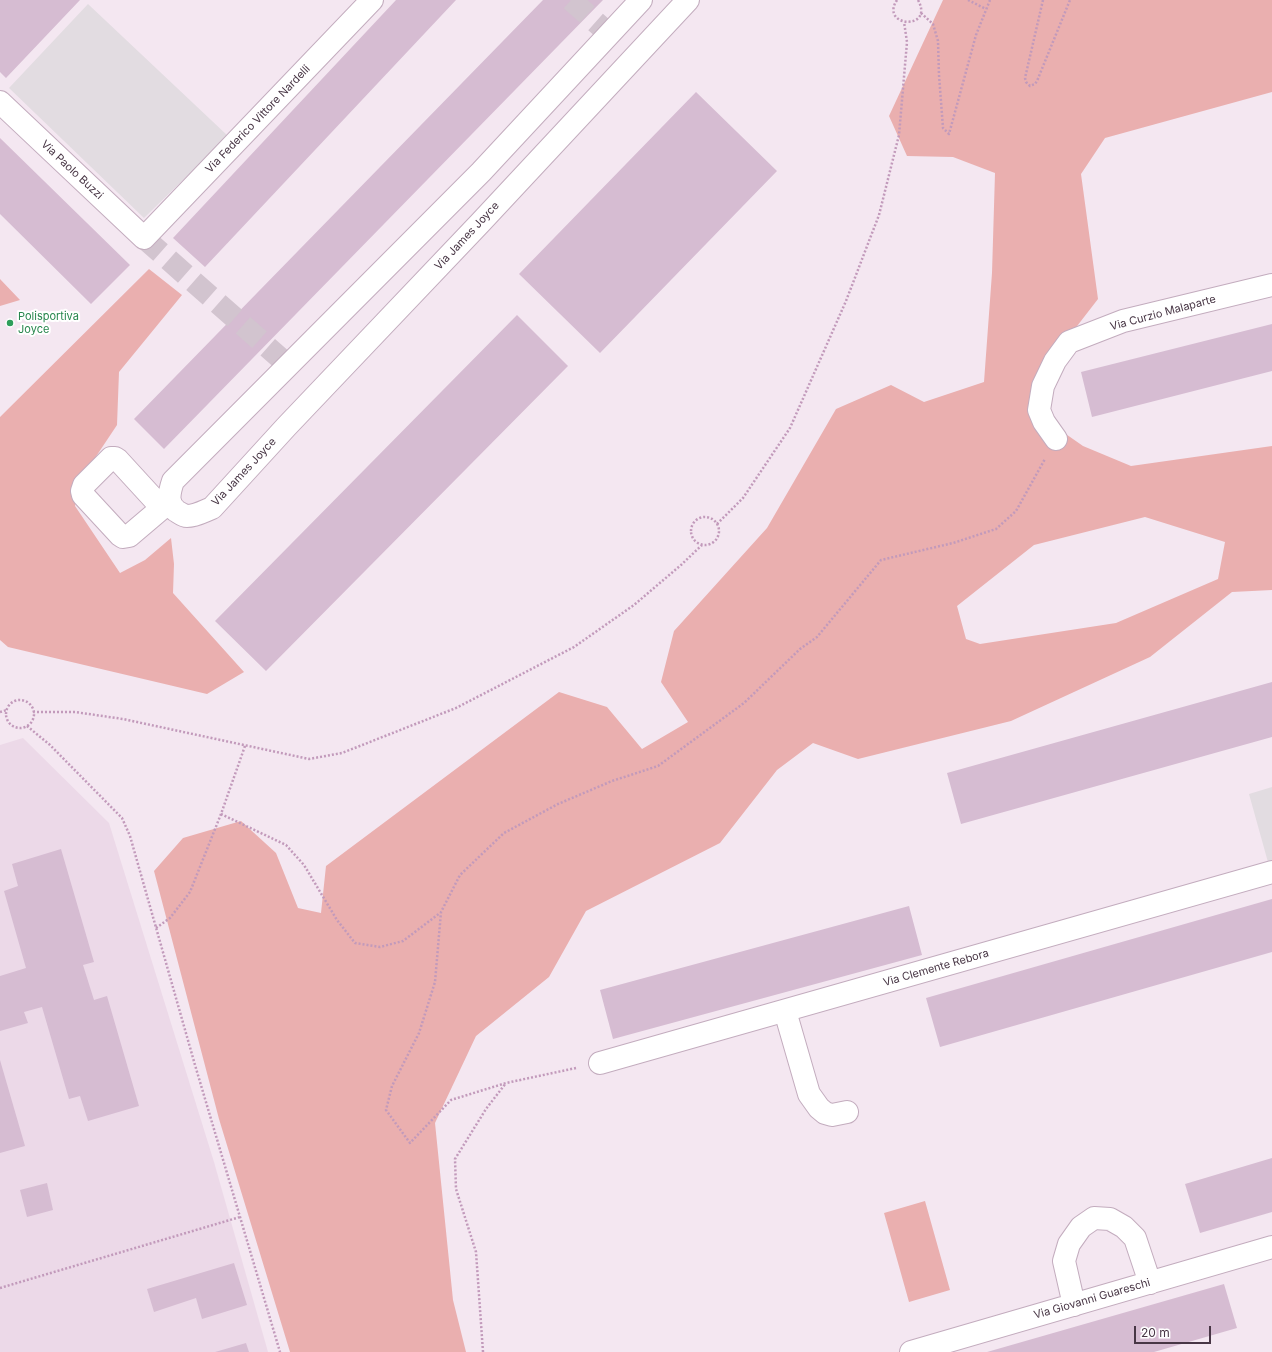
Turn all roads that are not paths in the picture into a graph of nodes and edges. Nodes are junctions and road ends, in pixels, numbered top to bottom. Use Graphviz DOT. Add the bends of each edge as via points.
graph roads {
  1 [pos="372,0"];
  2 [pos="641,0"];
  3 [pos="688,0"];
  4 [pos="0,102"];
  5 [pos="144,238"];
  6 [pos="1272,285"];
  7 [pos="1056,439"];
  8 [pos="1272,872"];
  9 [pos="785,1011"];
  10 [pos="600,1063"];
  11 [pos="847,1112"];
  12 [pos="1272,1247"];
  13 [pos="1150,1282"];
  14 [pos="1074,1304"];
  15 [pos="911,1352"];
  1 -- 5 [label="street, Via Federico Vittore Nardelli"];
  2 -- 3 [label="street, Via James Joyce" via="482,172 173,481 166,505 186,516 212,508"];
  4 -- 5 [label="street, Via Paolo Buzzi"];
  6 -- 7 [label="street, Via Curzio Malaparte" via="1123,321 1069,342 1055,361 1043,386 1039,410"];
  8 -- 9 [label="street, Via Clemente Rebora"];
  9 -- 10 [label="street, Via Clemente Rebora"];
  9 -- 11 [label="street" via="809,1094 818,1108 826,1113"];
  12 -- 13 [label="street, Via Giovanni Guareschi"];
  13 -- 14 [label="street, Via Giovanni Guareschi"];
  13 -- 14 [label="street" via="1135,1238 1124,1227 1110,1219 1094,1218 1081,1227 1069,1244 1064,1261"];
  14 -- 15 [label="street, Via Giovanni Guareschi"];
}
